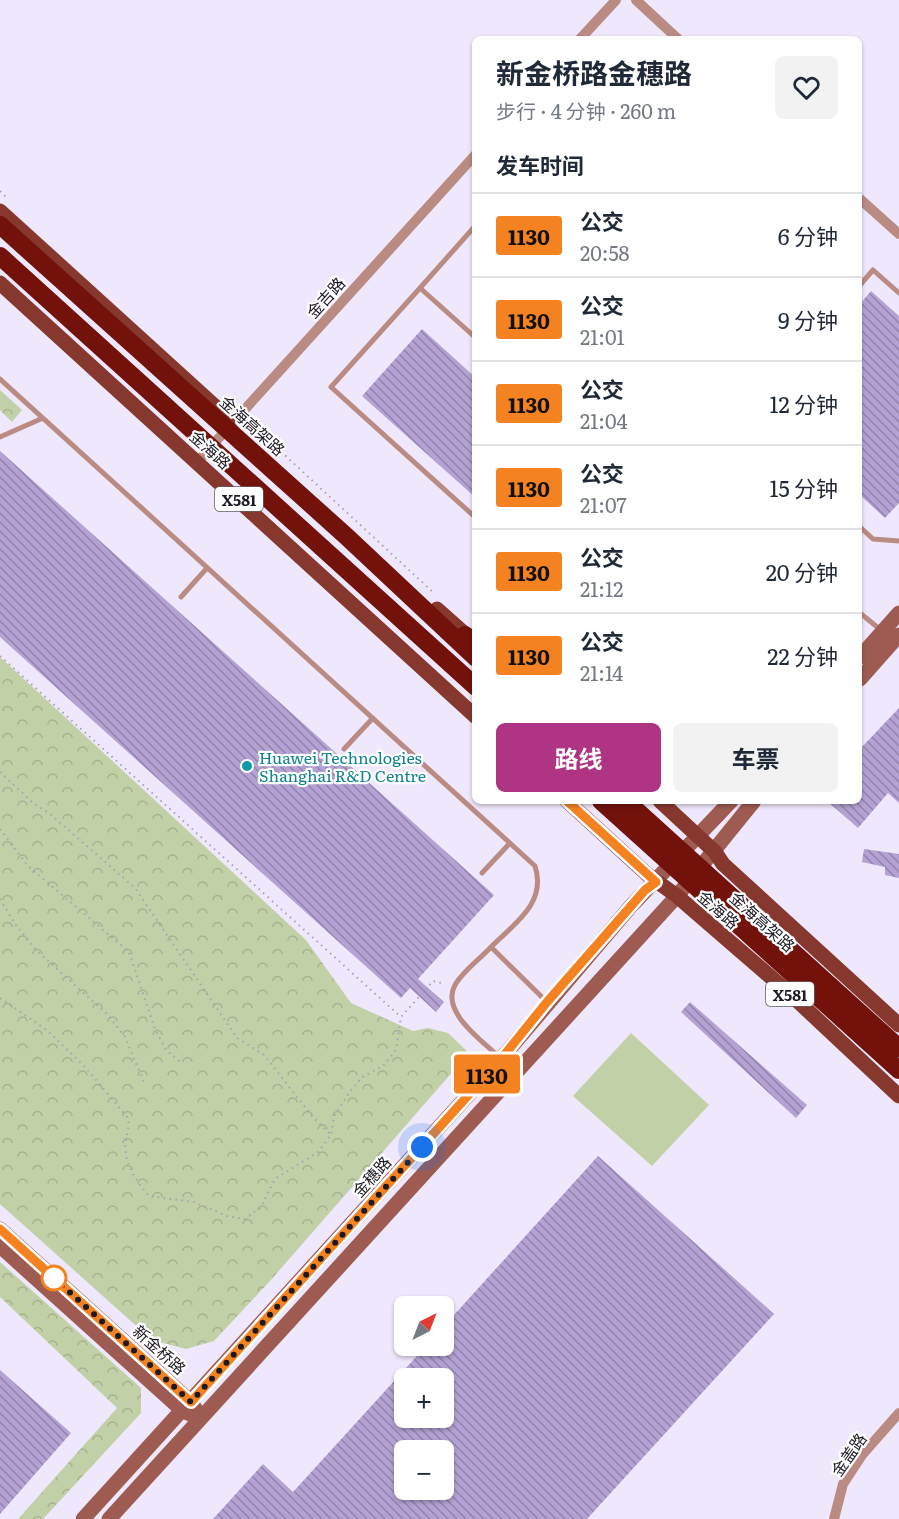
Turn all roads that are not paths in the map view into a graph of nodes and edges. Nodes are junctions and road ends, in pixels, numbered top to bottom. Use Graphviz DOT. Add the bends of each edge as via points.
graph roads {
  1 [pos="616,0"];
  2 [pos="636,0"];
  3 [pos="583,36"];
  4 [pos="675,36"];
  5 [pos="472,158"];
  6 [pos="862,201"];
  7 [pos="0,211"];
  8 [pos="0,225"];
  9 [pos="472,230"];
  10 [pos="899,234"];
  11 [pos="0,256"];
  12 [pos="0,283"];
  13 [pos="862,283"];
  14 [pos="420,288"];
  15 [pos="899,293"];
  16 [pos="472,334"];
  17 [pos="0,379"];
  18 [pos="43,418"];
  19 [pos="232,422"];
  20 [pos="0,437"];
  21 [pos="198,461"];
  22 [pos="472,514"];
  23 [pos="862,529"];
  24 [pos="899,541"];
  25 [pos="207,568"];
  26 [pos="181,597"];
  27 [pos="899,613"];
  28 [pos="862,616"];
  29 [pos="882,631"];
  30 [pos="899,634"];
  31 [pos="472,641"];
  32 [pos="472,654"];
  33 [pos="862,655"];
  34 [pos="862,677"];
  35 [pos="472,683"];
  36 [pos="472,713"];
  37 [pos="373,718"];
  38 [pos="344,749"];
  39 [pos="570,804"];
  40 [pos="605,804"];
  41 [pos="629,804"];
  42 [pos="645,804"];
  43 [pos="663,804"];
  44 [pos="728,804"];
  45 [pos="752,804"];
  46 [pos="699,837"];
  47 [pos="510,843"];
  48 [pos="715,852"];
  49 [pos="482,873"];
  50 [pos="656,882"];
  51 [pos="677,896"];
  52 [pos="491,947"];
  53 [pos="547,1002"];
  54 [pos="899,1025"];
  55 [pos="899,1039"];
  56 [pos="899,1048"];
  57 [pos="501,1059"];
  58 [pos="899,1070"];
  59 [pos="899,1096"];
  60 [pos="0,1229"];
  61 [pos="0,1246"];
  62 [pos="187,1407"];
  63 [pos="899,1413"];
  64 [pos="201,1418"];
  65 [pos="83,1519"];
  66 [pos="109,1519"];
  67 [pos="834,1519"];
  1 -- 3 [label="street"];
  2 -- 4 [label="street"];
  5 -- 19 [label="street, 金吉路"];
  6 -- 10 [label="street"];
  7 -- 19 [label="main road, 金海路"];
  8 -- 32 [label="highway, 金海高架路, bridge" via="338,528"];
  9 -- 14 [label="lane"];
  11 -- 35 [label="highway, bridge"];
  12 -- 21 [label="main road, 金海路 / X581"];
  13 -- 15 [label="lane" via="873,270"];
  14 -- 16 [label="lane"];
  14 -- 22 [label="lane" via="331,387"];
  17 -- 18 [label="lane"];
  18 -- 20 [label="lane"];
  18 -- 25 [label="lane"];
  19 -- 21 [label="street, 金吉路"];
  19 -- 31 [label="main road, 金海路"];
  21 -- 36 [label="main road, 金海路 / X581"];
  23 -- 24 [label="lane" via="873,539"];
  25 -- 26 [label="lane"];
  25 -- 37 [label="lane"];
  27 -- 29 [label="street"];
  28 -- 29 [label="lane"];
  29 -- 33 [label="street"];
  30 -- 34 [label="street"];
  37 -- 38 [label="lane"];
  37 -- 47 [label="lane"];
  39 -- 50 [label="main road, 金海路 / X581"];
  40 -- 58 [label="highway, 金海高架路, bridge"];
  41 -- 56 [label="highway, 金海高架路, bridge"];
  42 -- 55 [label="highway"];
  43 -- 46 [label="main road"];
  44 -- 46 [label="street, 金穗路"];
  45 -- 48 [label="street"];
  46 -- 48 [label="main road"];
  46 -- 50 [label="street, 金穗路"];
  47 -- 49 [label="lane"];
  47 -- 52 [label="lane" via="535,866 540,881 538,895"];
  48 -- 51 [label="street"];
  48 -- 54 [label="main road" via="723,864"];
  50 -- 51 [label="main road, 金海路 / X581"];
  50 -- 53 [label="street, 金穗路"];
  51 -- 59 [label="main road, 金海路 / X581"];
  51 -- 64 [label="street"];
  52 -- 53 [label="lane"];
  52 -- 57 [label="lane" via="455,985 452,998 463,1022"];
  53 -- 57 [label="street, 金穗路"];
  57 -- 62 [label="street, 金穗路"];
  60 -- 62 [label="street, 新金桥路"];
  61 -- 62 [label="street, 新金桥路"];
  62 -- 64 [label="street, 新金桥路"];
  62 -- 65 [label="street, 金穗路"];
  63 -- 67 [label="street, 金盖路" via="862,1455 843,1484"];
  64 -- 66 [label="street"];
}
